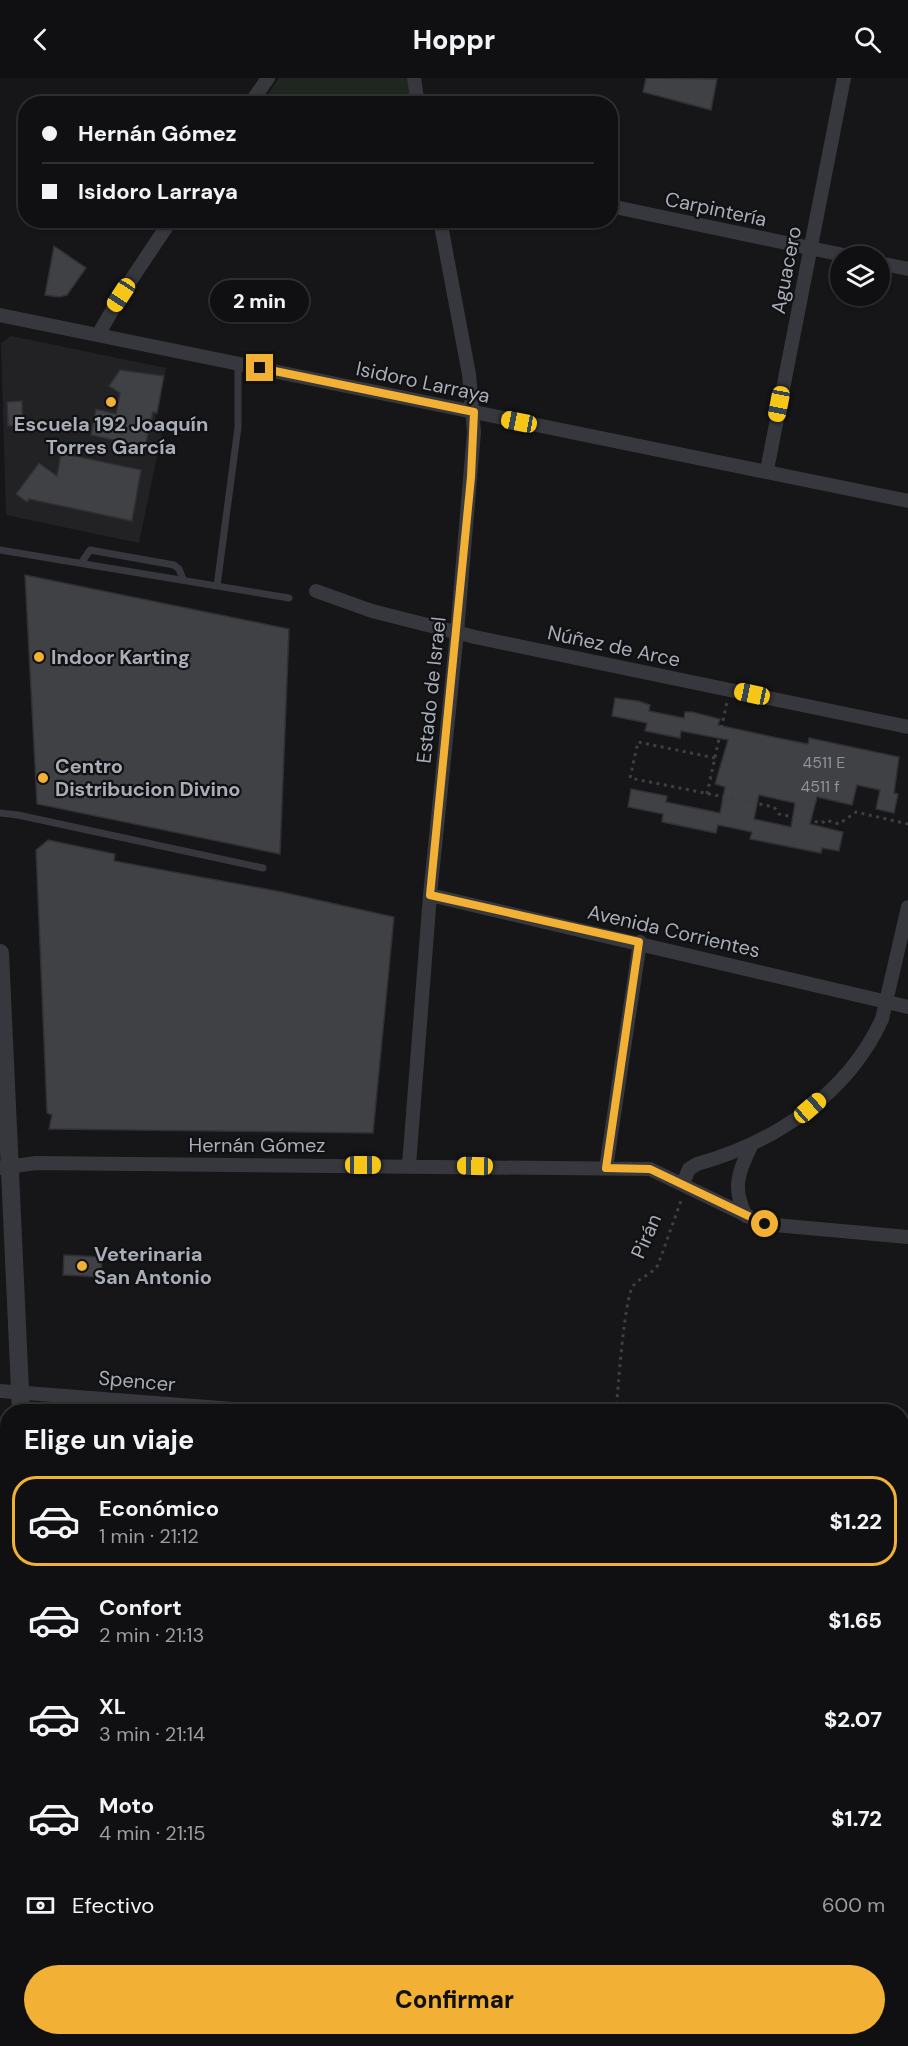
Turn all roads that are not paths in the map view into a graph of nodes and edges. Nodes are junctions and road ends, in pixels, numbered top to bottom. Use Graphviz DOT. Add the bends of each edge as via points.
graph roads {
  1 [pos="268,78"];
  2 [pos="414,78"];
  3 [pos="844,78"];
  4 [pos="256,96"];
  5 [pos="417,96"];
  6 [pos="618,208"];
  7 [pos="166,228"];
  8 [pos="441,228"];
  9 [pos="810,249"];
  10 [pos="830,253"];
  11 [pos="890,265"];
  12 [pos="908,269"];
  13 [pos="0,315"];
  14 [pos="98,335"];
  15 [pos="238,364"];
  16 [pos="474,412"];
  17 [pos="766,470"];
  18 [pos="908,501"];
  19 [pos="0,550"];
  20 [pos="82,562"];
  21 [pos="183,579"];
  22 [pos="217,586"];
  23 [pos="316,591"];
  24 [pos="289,598"];
  25 [pos="457,632"];
  26 [pos="908,727"];
  27 [pos="0,813"];
  28 [pos="263,868"];
  29 [pos="430,895"];
  30 [pos="908,908"];
  31 [pos="639,942"];
  32 [pos="0,953"];
  33 [pos="888,1001"];
  34 [pos="908,1007"];
  35 [pos="751,1146"];
  36 [pos="409,1165"];
  37 [pos="4,1167"];
  38 [pos="606,1168"];
  39 [pos="682,1183"];
  40 [pos="746,1216"];
  41 [pos="908,1237"];
  42 [pos="0,1391"];
  43 [pos="20,1391"];
  44 [pos="21,1404"];
  45 [pos="176,1404"];
  46 [pos="0,1920"];
  47 [pos="0,1935"];
  1 -- 4 [label="street"];
  2 -- 5 [label="street"];
  3 -- 9 [label="street, Aguacero"];
  6 -- 9 [label="street, Carpintería"];
  7 -- 14 [label="street"];
  8 -- 16 [label="street, Estado de Israel"];
  9 -- 10 [label="street, Carpintería"];
  9 -- 17 [label="street, Aguacero"];
  11 -- 12 [label="street"];
  13 -- 14 [label="street, Isidoro Larraya"];
  14 -- 15 [label="street, Isidoro Larraya"];
  15 -- 16 [label="street, Isidoro Larraya"];
  15 -- 22 [label="lane" via="238,427"];
  16 -- 17 [label="street, Isidoro Larraya"];
  16 -- 25 [label="street, Estado de Israel"];
  17 -- 18 [label="street, Isidoro Larraya"];
  19 -- 20 [label="lane"];
  20 -- 21 [label="lane"];
  20 -- 21 [label="lane" via="90,550 174,565"];
  21 -- 22 [label="lane"];
  22 -- 24 [label="lane"];
  23 -- 25 [label="street, Núñez de Arce" via="372,611"];
  25 -- 26 [label="street, Núñez de Arce"];
  25 -- 29 [label="street, Estado de Israel"];
  27 -- 28 [label="lane"];
  29 -- 31 [label="street, Avenida Corrientes"];
  29 -- 36 [label="street, Estado de Israel"];
  30 -- 33 [label="street"];
  31 -- 33 [label="street, Avenida Corrientes"];
  31 -- 38 [label="street"];
  32 -- 37 [label="street"];
  33 -- 34 [label="street, Avenida Corrientes"];
  33 -- 35 [label="street" via="875,1034 847,1074 797,1119"];
  35 -- 39 [label="street" via="689,1168"];
  35 -- 40 [label="street" via="736,1183"];
  36 -- 37 [label="street, Hernán Gómez" via="36,1163"];
  36 -- 38 [label="street, Hernán Gómez"];
  37 -- 43 [label="street"];
  38 -- 39 [label="street, Hernán Gómez" via="650,1169"];
  39 -- 40 [label="street, Hernán Gómez"];
  40 -- 41 [label="street, Hernán Gómez" via="785,1227"];
  42 -- 43 [label="street, Spencer"];
  43 -- 44 [label="street"];
  43 -- 45 [label="street, Spencer"];
  46 -- 47 [label="lane"];
}
